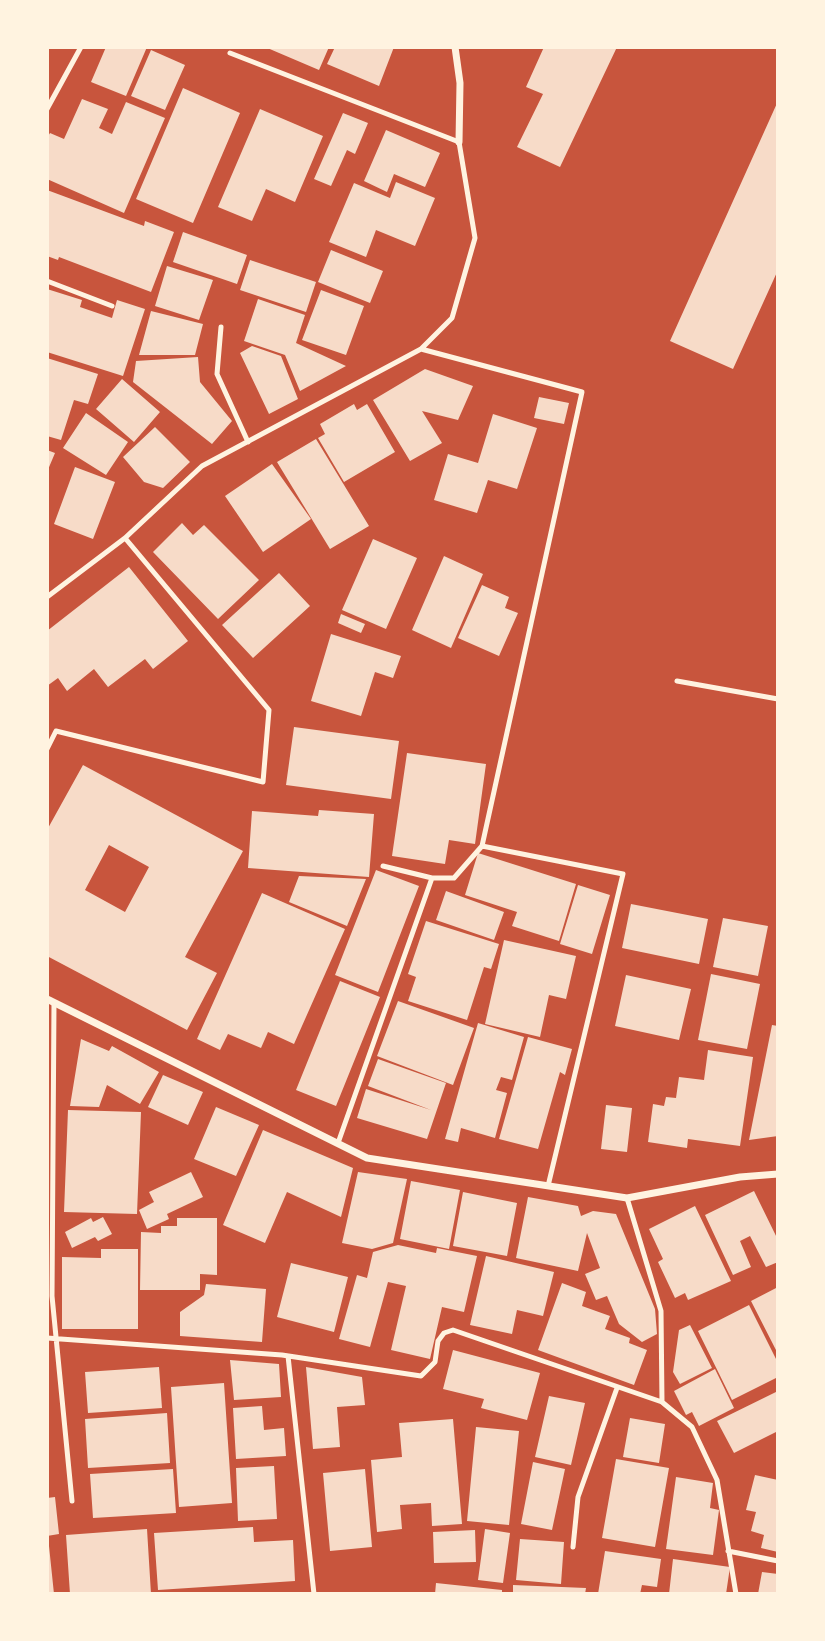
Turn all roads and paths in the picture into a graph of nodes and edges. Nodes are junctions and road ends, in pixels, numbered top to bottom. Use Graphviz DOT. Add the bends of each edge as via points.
graph roads {
  1 [pos="81,47"];
  2 [pos="455,47"];
  3 [pos="230,53"];
  4 [pos="47,109"];
  5 [pos="459,142"];
  6 [pos="47,281"];
  7 [pos="112,306"];
  8 [pos="220,327"];
  9 [pos="421,349"];
  10 [pos="248,442"];
  11 [pos="125,538"];
  12 [pos="47,597"];
  13 [pos="677,681"];
  14 [pos="778,699"];
  15 [pos="47,749"];
  16 [pos="482,846"];
  17 [pos="383,866"];
  18 [pos="432,878"];
  19 [pos="51,1001"];
  20 [pos="338,1143"];
  21 [pos="778,1174"];
  22 [pos="548,1186"];
  23 [pos="627,1198"];
  24 [pos="47,1338"];
  25 [pos="55,1339"];
  26 [pos="288,1356"];
  27 [pos="617,1388"];
  28 [pos="662,1402"];
  29 [pos="72,1502"];
  30 [pos="573,1547"];
  31 [pos="728,1550"];
  32 [pos="778,1561"];
  33 [pos="314,1594"];
  34 [pos="736,1594"];
  1 -- 4 [label="lane"];
  2 -- 5 [label="street"];
  3 -- 5 [label="lane"];
  5 -- 9 [label="lane" via="475,238 452,318"];
  6 -- 7 [label="lane"];
  8 -- 10 [label="lane" via="217,374"];
  9 -- 10 [label="lane"];
  9 -- 16 [label="lane" via="582,392"];
  10 -- 11 [label="lane" via="202,466"];
  11 -- 12 [label="lane"];
  11 -- 15 [label="lane" via="269,710 263,782 56,731"];
  13 -- 14 [label="lane"];
  16 -- 18 [label="lane" via="454,878"];
  16 -- 22 [label="lane" via="623,874"];
  17 -- 18 [label="lane"];
  18 -- 20 [label="lane"];
  19 -- 20 [label="street"];
  19 -- 25 [label="lane"];
  20 -- 22 [label="street" via="367,1158"];
  21 -- 23 [label="street"];
  22 -- 23 [label="street"];
  23 -- 28 [label="lane" via="661,1311"];
  24 -- 25 [label="lane"];
  25 -- 26 [label="lane"];
  25 -- 29 [label="lane"];
  26 -- 27 [label="lane" via="421,1376 435,1362 438,1341 453,1330"];
  26 -- 33 [label="lane"];
  27 -- 28 [label="lane"];
  27 -- 30 [label="lane" via="578,1497"];
  28 -- 31 [label="lane" via="692,1427 718,1480"];
  31 -- 32 [label="lane"];
  31 -- 34 [label="lane"];
}
